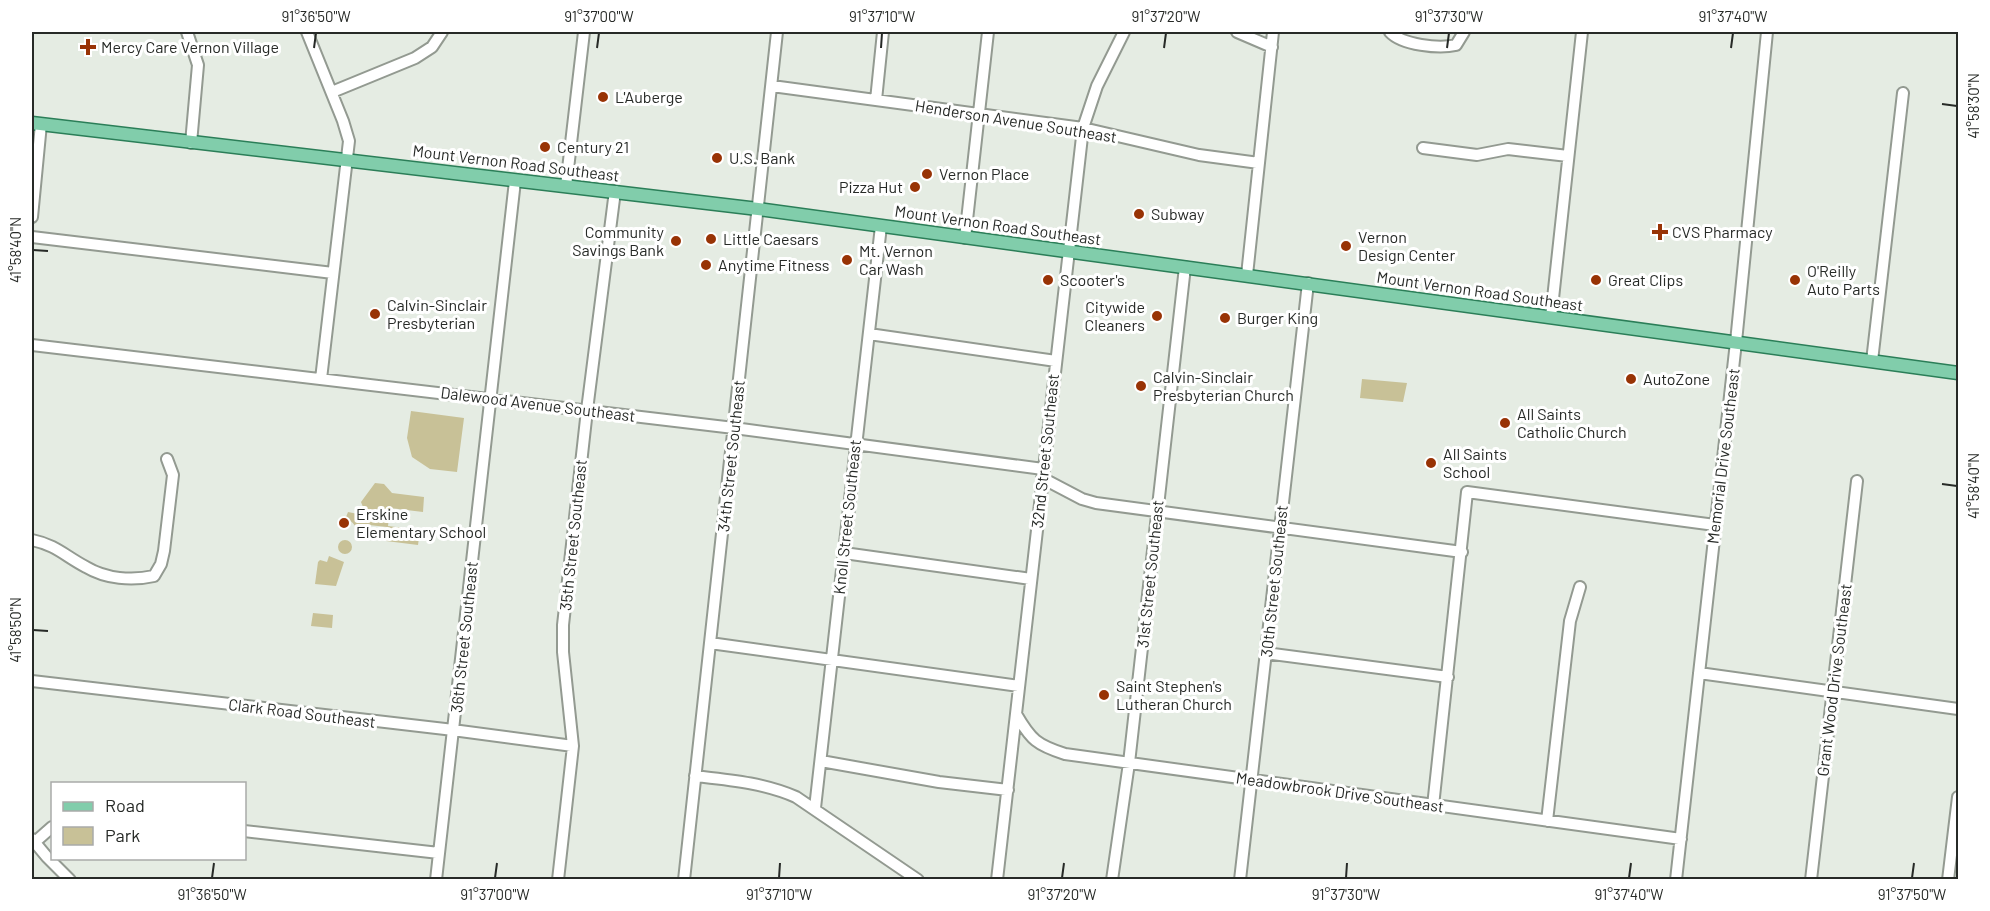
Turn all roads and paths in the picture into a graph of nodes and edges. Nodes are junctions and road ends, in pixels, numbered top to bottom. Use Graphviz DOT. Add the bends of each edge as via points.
graph roads {
  1 [pos="187,32"];
  2 [pos="307,32"];
  3 [pos="442,32"];
  4 [pos="584,32"];
  5 [pos="777,32"];
  6 [pos="884,32"];
  7 [pos="988,32"];
  8 [pos="1124,32"];
  9 [pos="1237,32"];
  10 [pos="1273,32"];
  11 [pos="1390,32"];
  12 [pos="1464,32"];
  13 [pos="1582,32"];
  14 [pos="1767,32"];
  15 [pos="1272,47"];
  16 [pos="772,86"];
  17 [pos="332,92"];
  18 [pos="1903,93"];
  19 [pos="876,100"];
  20 [pos="979,114"];
  21 [pos="36,123"];
  22 [pos="1083,128"];
  23 [pos="191,143"];
  24 [pos="1423,148"];
  25 [pos="1568,156"];
  26 [pos="347,160"];
  27 [pos="1259,163"];
  28 [pos="515,181"];
  29 [pos="566,186"];
  30 [pos="615,192"];
  31 [pos="758,209"];
  32 [pos="32,217"];
  33 [pos="881,226"];
  34 [pos="32,237"];
  35 [pos="965,238"];
  36 [pos="1069,251"];
  37 [pos="1185,267"];
  38 [pos="333,273"];
  39 [pos="1247,275"];
  40 [pos="1308,284"];
  41 [pos="1551,317"];
  42 [pos="868,334"];
  43 [pos="1736,342"];
  44 [pos="32,345"];
  45 [pos="1056,361"];
  46 [pos="1872,361"];
  47 [pos="1959,373"];
  48 [pos="321,379"];
  49 [pos="491,399"];
  50 [pos="587,410"];
  51 [pos="734,428"];
  52 [pos="855,444"];
  53 [pos="167,459"];
  54 [pos="1043,474"];
  55 [pos="1857,481"];
  56 [pos="1157,512"];
  57 [pos="1715,525"];
  58 [pos="1280,528"];
  59 [pos="32,540"];
  60 [pos="1461,552"];
  61 [pos="844,553"];
  62 [pos="1031,579"];
  63 [pos="1580,587"];
  64 [pos="710,643"];
  65 [pos="1265,653"];
  66 [pos="831,661"];
  67 [pos="1699,673"];
  68 [pos="1448,677"];
  69 [pos="32,681"];
  70 [pos="1019,686"];
  71 [pos="1833,691"];
  72 [pos="1959,709"];
  73 [pos="1016,714"];
  74 [pos="454,730"];
  75 [pos="573,746"];
  76 [pos="820,761"];
  77 [pos="1129,764"];
  78 [pos="695,776"];
  79 [pos="1251,779"];
  80 [pos="1008,790"];
  81 [pos="1959,797"];
  82 [pos="1433,806"];
  83 [pos="815,808"];
  84 [pos="1547,821"];
  85 [pos="51,828"];
  86 [pos="246,831"];
  87 [pos="1681,839"];
  88 [pos="33,840"];
  89 [pos="439,854"];
  90 [pos="70,879"];
  91 [pos="436,879"];
  92 [pos="558,879"];
  93 [pos="684,879"];
  94 [pos="918,879"];
  95 [pos="998,879"];
  96 [pos="1112,879"];
  97 [pos="1240,879"];
  98 [pos="1676,879"];
  99 [pos="1811,879"];
  100 [pos="1948,879"];
  1 -- 23 [label="street" via="198,65"];
  2 -- 17 [label="street"];
  3 -- 17 [label="street" via="432,47 415,58"];
  4 -- 29 [label="street"];
  5 -- 16 [label="street, 34th Street Southeast"];
  6 -- 19 [label="street"];
  7 -- 20 [label="street"];
  8 -- 22 [label="street, 32nd Street Southeast" via="1097,86"];
  9 -- 15 [label="street"];
  10 -- 15 [label="street"];
  11 -- 12 [label="street" via="1399,40 1443,48 1456,45"];
  13 -- 25 [label="street"];
  14 -- 43 [label="street, Memorial Drive Southeast"];
  15 -- 27 [label="street"];
  16 -- 19 [label="street, Henderson Avenue Southeast"];
  16 -- 31 [label="street, 34th Street Southeast"];
  17 -- 26 [label="street" via="349,141"];
  18 -- 46 [label="street"];
  19 -- 20 [label="street, Henderson Avenue Southeast"];
  20 -- 22 [label="street, Henderson Avenue Southeast"];
  20 -- 35 [label="street"];
  21 -- 23 [label="main road, Mount Vernon Road Southeast"];
  21 -- 32 [label="street"];
  22 -- 27 [label="street, Henderson Avenue Southeast" via="1199,155"];
  22 -- 36 [label="street, 32nd Street Southeast"];
  23 -- 26 [label="main road, Mount Vernon Road Southeast"];
  24 -- 25 [label="street" via="1477,155 1508,149"];
  25 -- 41 [label="street"];
  26 -- 28 [label="main road, Mount Vernon Road Southeast"];
  26 -- 38 [label="street"];
  27 -- 39 [label="street"];
  28 -- 29 [label="main road, Mount Vernon Road Southeast"];
  28 -- 49 [label="street, 36th Street Southeast"];
  29 -- 30 [label="main road, Mount Vernon Road Southeast"];
  30 -- 31 [label="main road, Mount Vernon Road Southeast"];
  30 -- 50 [label="street, 35th Street Southeast"];
  31 -- 33 [label="main road, Mount Vernon Road Southeast"];
  31 -- 51 [label="street, 34th Street Southeast"];
  33 -- 35 [label="main road, Mount Vernon Road Southeast"];
  33 -- 42 [label="street, Knoll Street Southeast"];
  34 -- 38 [label="street"];
  35 -- 36 [label="main road, Mount Vernon Road Southeast"];
  36 -- 37 [label="main road, Mount Vernon Road Southeast"];
  36 -- 45 [label="street, 32nd Street Southeast"];
  37 -- 39 [label="main road, Mount Vernon Road Southeast"];
  37 -- 56 [label="street, 31st Street Southeast"];
  38 -- 48 [label="street"];
  39 -- 40 [label="main road, Mount Vernon Road Southeast"];
  40 -- 41 [label="main road, Mount Vernon Road Southeast"];
  40 -- 58 [label="street, 30th Street Southeast"];
  41 -- 43 [label="main road, Mount Vernon Road Southeast"];
  42 -- 45 [label="street"];
  42 -- 52 [label="street, Knoll Street Southeast"];
  43 -- 46 [label="main road, Mount Vernon Road Southeast"];
  43 -- 57 [label="street, Memorial Drive Southeast"];
  44 -- 48 [label="street, Dalewood Avenue Southeast"];
  45 -- 54 [label="street, 32nd Street Southeast"];
  46 -- 47 [label="main road, Mount Vernon Road Southeast"];
  48 -- 49 [label="street, Dalewood Avenue Southeast"];
  49 -- 50 [label="street, Dalewood Avenue Southeast"];
  49 -- 74 [label="street, 36th Street Southeast"];
  50 -- 51 [label="street, Dalewood Avenue Southeast"];
  50 -- 75 [label="street, 35th Street Southeast" via="563,625"];
  51 -- 52 [label="street, Dalewood Avenue Southeast"];
  51 -- 64 [label="street, 34th Street Southeast"];
  52 -- 54 [label="street, Dalewood Avenue Southeast"];
  52 -- 61 [label="street, Knoll Street Southeast"];
  53 -- 59 [label="street" via="173,475 164,550 154,576 139,579 97,573 53,546"];
  54 -- 56 [label="street, Dalewood Avenue Southeast" via="1082,499"];
  54 -- 62 [label="street, 32nd Street Southeast"];
  55 -- 71 [label="street, Grant Wood Drive Southeast"];
  56 -- 58 [label="street, Dalewood Avenue Southeast"];
  56 -- 77 [label="street, 31st Street Southeast"];
  57 -- 60 [label="street" via="1467,492"];
  57 -- 67 [label="street, Memorial Drive Southeast"];
  58 -- 60 [label="street, Dalewood Avenue Southeast"];
  58 -- 65 [label="street, 30th Street Southeast"];
  60 -- 68 [label="street"];
  61 -- 62 [label="street"];
  61 -- 66 [label="street, Knoll Street Southeast"];
  62 -- 70 [label="street, 32nd Street Southeast"];
  63 -- 84 [label="street" via="1570,621"];
  64 -- 66 [label="street"];
  64 -- 78 [label="street, 34th Street Southeast"];
  65 -- 68 [label="street"];
  65 -- 79 [label="street, 30th Street Southeast"];
  66 -- 70 [label="street"];
  66 -- 76 [label="street, Knoll Street Southeast"];
  67 -- 71 [label="street"];
  67 -- 87 [label="street, Memorial Drive Southeast"];
  68 -- 82 [label="street"];
  69 -- 74 [label="street, Clark Road Southeast"];
  70 -- 73 [label="street, 32nd Street Southeast"];
  71 -- 72 [label="street"];
  71 -- 99 [label="street, Grant Wood Drive Southeast"];
  73 -- 77 [label="street, Meadowbrook Drive Southeast" via="1028,734 1043,747"];
  73 -- 80 [label="street, 32nd Street Southeast"];
  74 -- 75 [label="street, Clark Road Southeast"];
  74 -- 89 [label="street, 36th Street Southeast"];
  75 -- 92 [label="street, 35th Street Southeast"];
  76 -- 80 [label="street"];
  76 -- 83 [label="street, Knoll Street Southeast"];
  77 -- 79 [label="street, Meadowbrook Drive Southeast"];
  77 -- 96 [label="street, 31st Street Southeast"];
  78 -- 83 [label="street" via="778,789"];
  78 -- 93 [label="street, 34th Street Southeast"];
  79 -- 82 [label="street, Meadowbrook Drive Southeast"];
  79 -- 97 [label="street, 30th Street Southeast"];
  80 -- 95 [label="street, 32nd Street Southeast"];
  81 -- 100 [label="street"];
  82 -- 84 [label="street, Meadowbrook Drive Southeast"];
  83 -- 94 [label="street"];
  84 -- 87 [label="street, Meadowbrook Drive Southeast"];
  85 -- 88 [label="street"];
  86 -- 89 [label="street"];
  87 -- 98 [label="street, Memorial Drive Southeast"];
  88 -- 90 [label="street"];
  89 -- 91 [label="street, 36th Street Southeast"];
}
